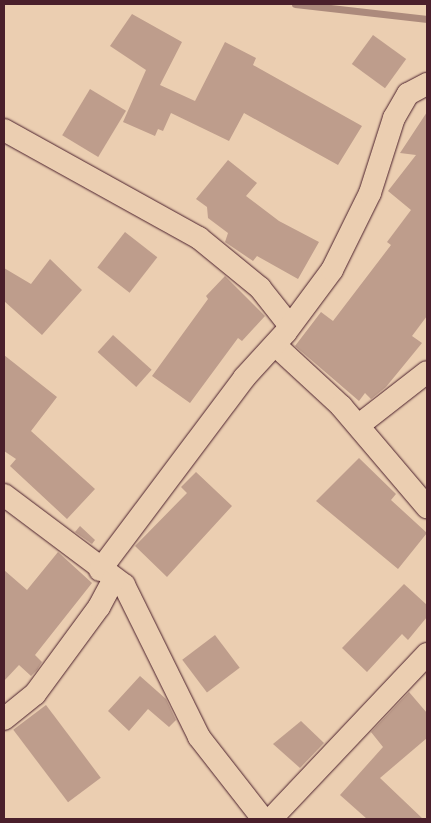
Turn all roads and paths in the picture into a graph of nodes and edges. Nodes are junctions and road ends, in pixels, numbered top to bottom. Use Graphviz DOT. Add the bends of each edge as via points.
graph roads {
  1 [pos="427,84"];
  2 [pos="4,130"];
  3 [pos="290,326"];
  4 [pos="274,345"];
  5 [pos="427,372"];
  6 [pos="359,425"];
  7 [pos="4,495"];
  8 [pos="427,507"];
  9 [pos="107,574"];
  10 [pos="427,654"];
  11 [pos="4,719"];
  12 [pos="263,819"];
  13 [pos="271,819"];
  1 -- 3 [label="street" via="408,94 394,118 355,229 332,270"];
  2 -- 3 [label="street" via="199,238 260,288"];
  3 -- 4 [label="street"];
  4 -- 6 [label="street"];
  4 -- 9 [label="street" via="244,378"];
  5 -- 6 [label="street"];
  6 -- 8 [label="street"];
  7 -- 9 [label="street"];
  9 -- 11 [label="street" via="99,607 35,694"];
  9 -- 12 [label="street" via="124,585 199,737"];
  10 -- 13 [label="street"];
}
